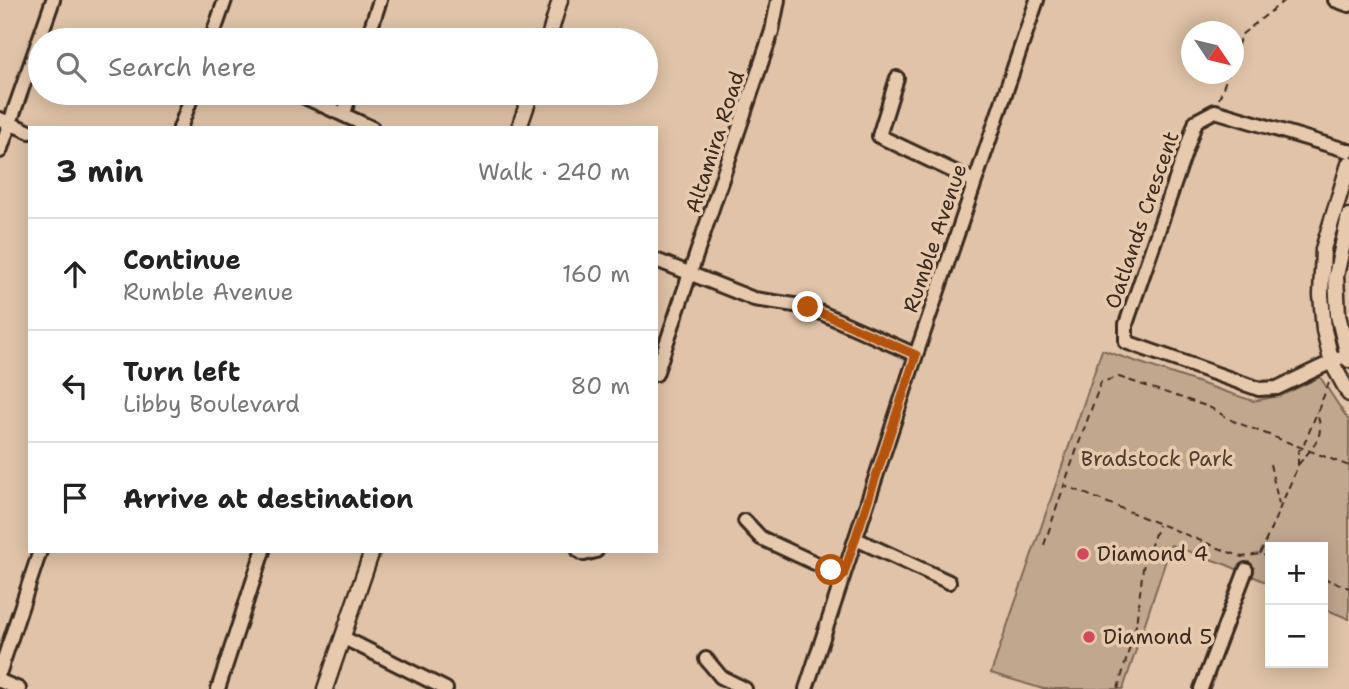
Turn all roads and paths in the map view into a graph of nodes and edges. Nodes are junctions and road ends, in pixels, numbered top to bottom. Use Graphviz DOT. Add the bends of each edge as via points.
graph roads {
  1 [pos="53,0"];
  2 [pos="225,0"];
  3 [pos="380,0"];
  4 [pos="561,0"];
  5 [pos="778,0"];
  6 [pos="1037,0"];
  7 [pos="1285,0"];
  8 [pos="1335,0"];
  9 [pos="1349,5"];
  10 [pos="42,28"];
  11 [pos="215,28"];
  12 [pos="371,28"];
  13 [pos="552,28"];
  14 [pos="1244,33"];
  15 [pos="28,63"];
  16 [pos="897,78"];
  17 [pos="1224,84"];
  18 [pos="189,105"];
  19 [pos="323,105"];
  20 [pos="347,105"];
  21 [pos="527,105"];
  22 [pos="1215,111"];
  23 [pos="344,114"];
  24 [pos="5,121"];
  25 [pos="181,126"];
  26 [pos="368,126"];
  27 [pos="520,126"];
  28 [pos="28,131"];
  29 [pos="0,151"];
  30 [pos="1349,151"];
  31 [pos="1349,164"];
  32 [pos="974,181"];
  33 [pos="1349,216"];
  34 [pos="658,261"];
  35 [pos="691,275"];
  36 [pos="916,355"];
  37 [pos="1348,357"];
  38 [pos="1332,363"];
  39 [pos="658,368"];
  40 [pos="1331,379"];
  41 [pos="1349,394"];
  42 [pos="1316,412"];
  43 [pos="1303,447"];
  44 [pos="1310,450"];
  45 [pos="1270,464"];
  46 [pos="1298,466"];
  47 [pos="1349,466"];
  48 [pos="1064,485"];
  49 [pos="1279,505"];
  50 [pos="746,521"];
  51 [pos="1158,524"];
  52 [pos="856,539"];
  53 [pos="1044,545"];
  54 [pos="39,553"];
  55 [pos="262,553"];
  56 [pos="371,553"];
  57 [pos="1260,554"];
  58 [pos="1265,555"];
  59 [pos="1246,570"];
  60 [pos="843,576"];
  61 [pos="1328,580"];
  62 [pos="949,582"];
  63 [pos="1349,589"];
  64 [pos="342,637"];
  65 [pos="706,659"];
  66 [pos="0,671"];
  67 [pos="0,681"];
  68 [pos="19,689"];
  69 [pos="218,689"];
  70 [pos="325,689"];
  71 [pos="446,689"];
  72 [pos="745,689"];
  73 [pos="806,689"];
  74 [pos="1118,689"];
  75 [pos="1201,689"];
  1 -- 10 [label="street"];
  2 -- 11 [label="street"];
  3 -- 12 [label="street"];
  4 -- 13 [label="street"];
  5 -- 35 [label="street, Altamira Road" via="772,31"];
  6 -- 32 [label="street, Rumble Avenue"];
  7 -- 14 [label="path"];
  8 -- 9 [label="street"];
  15 -- 24 [label="street"];
  16 -- 32 [label="street" via="879,136"];
  17 -- 22 [label="path"];
  18 -- 25 [label="street"];
  19 -- 23 [label="street"];
  20 -- 23 [label="street"];
  21 -- 27 [label="street"];
  22 -- 30 [label="street"];
  22 -- 38 [label="street, Oatlands Crescent" via="1196,121 1126,324 1126,342 1259,389 1277,388"];
  23 -- 26 [label="street"];
  24 -- 28 [label="street"];
  24 -- 29 [label="street"];
  31 -- 38 [label="street" via="1323,249 1321,295"];
  32 -- 36 [label="street, Rumble Avenue"];
  33 -- 37 [label="street" via="1336,276 1338,315"];
  34 -- 35 [label="street"];
  35 -- 36 [label="street" via="754,299 808,307"];
  35 -- 39 [label="street, Altamira Road"];
  36 -- 52 [label="street, Rumble Avenue"];
  37 -- 38 [label="street, Oatlands Crescent"];
  38 -- 41 [label="street"];
  40 -- 42 [label="path"];
  42 -- 43 [label="path"];
  42 -- 44 [label="path" via="1320,437"];
  43 -- 44 [label="path"];
  43 -- 46 [label="path" via="1298,451"];
  43 -- 48 [label="path" via="1209,407 1119,377 1101,382"];
  44 -- 46 [label="path"];
  44 -- 47 [label="path"];
  45 -- 49 [label="path"];
  46 -- 49 [label="path"];
  48 -- 51 [label="path"];
  48 -- 53 [label="path"];
  49 -- 57 [label="path"];
  50 -- 60 [label="street" via="761,538"];
  51 -- 57 [label="path" via="1242,556"];
  51 -- 74 [label="path" via="1143,568 1136,625"];
  52 -- 60 [label="street, Rumble Avenue"];
  52 -- 62 [label="street"];
  54 -- 66 [label="street"];
  55 -- 69 [label="street"];
  56 -- 64 [label="street"];
  57 -- 58 [label="path"];
  59 -- 75 [label="street"];
  60 -- 73 [label="street, Rumble Avenue"];
  61 -- 63 [label="path"];
  64 -- 70 [label="street"];
  64 -- 71 [label="street"];
  65 -- 72 [label="street" via="721,677"];
  67 -- 68 [label="street"];
}
